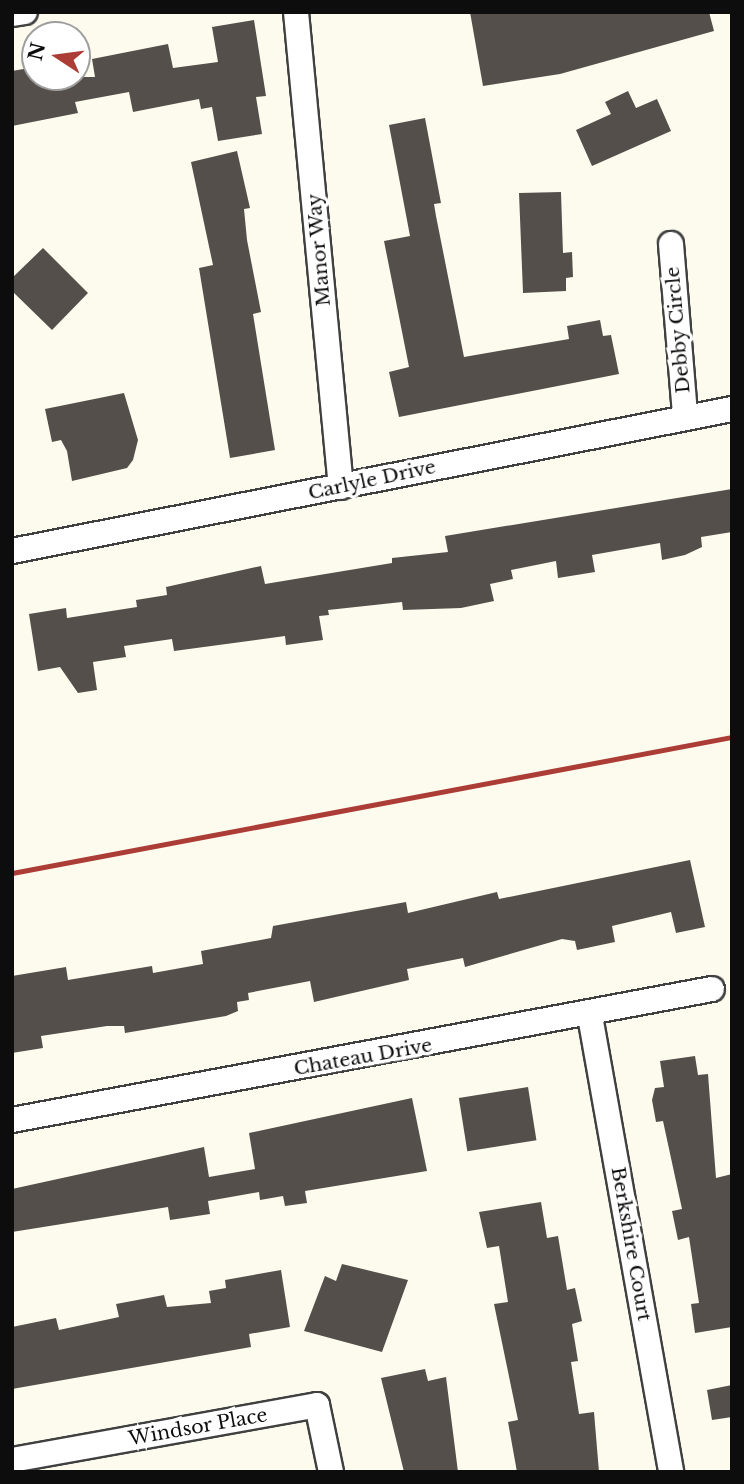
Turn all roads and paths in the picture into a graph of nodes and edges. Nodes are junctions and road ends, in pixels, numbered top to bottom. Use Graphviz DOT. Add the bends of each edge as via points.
graph roads {
  1 [pos="25,12"];
  2 [pos="296,12"];
  3 [pos="12,14"];
  4 [pos="671,244"];
  5 [pos="732,409"];
  6 [pos="685,415"];
  7 [pos="341,487"];
  8 [pos="12,551"];
  9 [pos="712,989"];
  10 [pos="590,1016"];
  11 [pos="12,1120"];
  12 [pos="12,1460"];
  13 [pos="331,1472"];
  14 [pos="671,1472"];
  1 -- 3 [label="street"];
  2 -- 7 [label="street, Manor Way"];
  4 -- 6 [label="street, Debby Circle"];
  5 -- 6 [label="street, Carlyle Drive"];
  6 -- 7 [label="street, Carlyle Drive"];
  7 -- 8 [label="street, Carlyle Drive"];
  9 -- 10 [label="street, Chateau Drive"];
  10 -- 11 [label="street, Chateau Drive"];
  10 -- 14 [label="street, Berkshire Court"];
  12 -- 13 [label="street, Windsor Place" via="317,1405"];
}
